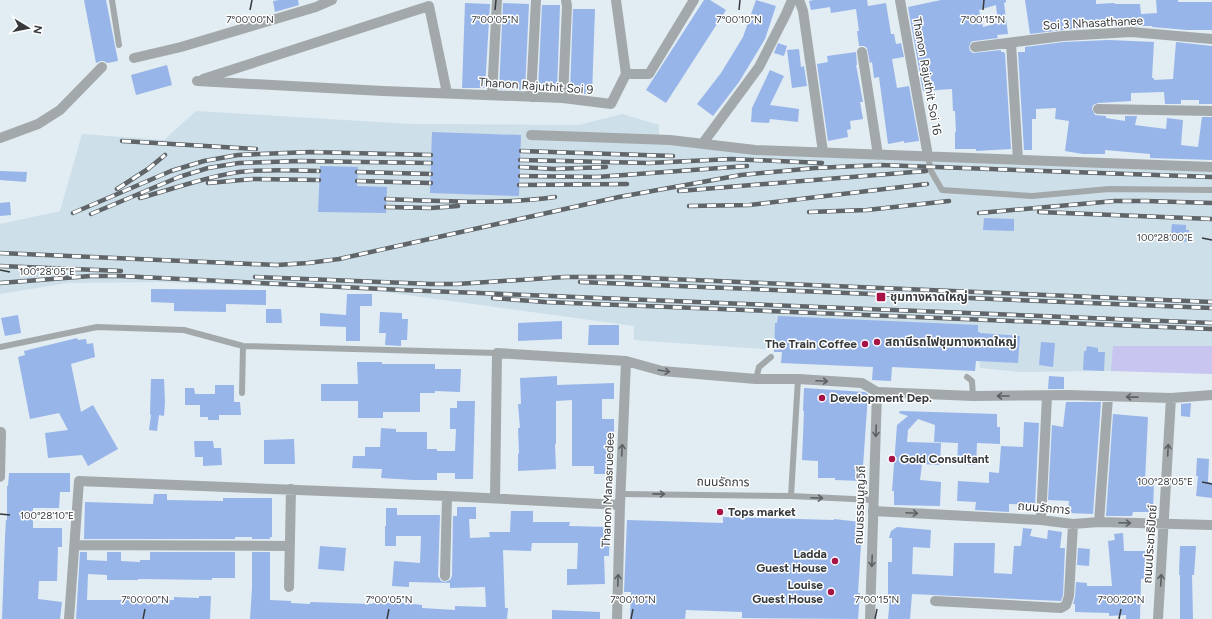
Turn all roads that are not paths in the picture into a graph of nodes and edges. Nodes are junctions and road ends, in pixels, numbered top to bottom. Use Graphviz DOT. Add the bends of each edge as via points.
graph roads {
  1 [pos="112,0"];
  2 [pos="332,0"];
  3 [pos="497,0"];
  4 [pos="536,0"];
  5 [pos="566,0"];
  6 [pos="616,0"];
  7 [pos="694,0"];
  8 [pos="792,0"];
  9 [pos="799,0"];
  10 [pos="900,0"];
  11 [pos="315,4"];
  12 [pos="1212,39"];
  13 [pos="1011,43"];
  14 [pos="119,45"];
  15 [pos="975,47"];
  16 [pos="862,52"];
  17 [pos="134,58"];
  18 [pos="102,67"];
  19 [pos="626,74"];
  20 [pos="447,94"];
  21 [pos="492,95"];
  22 [pos="532,97"];
  23 [pos="563,98"];
  24 [pos="1098,109"];
  25 [pos="1212,111"];
  26 [pos="531,135"];
  27 [pos="0,138"];
  28 [pos="703,143"];
  29 [pos="823,152"];
  30 [pos="878,155"];
  31 [pos="928,156"];
  32 [pos="1018,160"];
  33 [pos="1212,167"];
  34 [pos="1212,190"];
  35 [pos="243,346"];
  36 [pos="0,347"];
  37 [pos="497,353"];
  38 [pos="771,357"];
  39 [pos="626,361"];
  40 [pos="967,376"];
  41 [pos="756,379"];
  42 [pos="798,380"];
  43 [pos="877,392"];
  44 [pos="242,393"];
  45 [pos="973,396"];
  46 [pos="1047,396"];
  47 [pos="1212,396"];
  48 [pos="1108,397"];
  49 [pos="1172,398"];
  50 [pos="0,432"];
  51 [pos="0,477"];
  52 [pos="291,489"];
  53 [pos="620,494"];
  54 [pos="447,496"];
  55 [pos="790,496"];
  56 [pos="496,498"];
  57 [pos="873,500"];
  58 [pos="620,505"];
  59 [pos="873,511"];
  60 [pos="1041,520"];
  61 [pos="1099,522"];
  62 [pos="1074,524"];
  63 [pos="1164,524"];
  64 [pos="1212,525"];
  65 [pos="75,545"];
  66 [pos="289,546"];
  67 [pos="445,576"];
  68 [pos="289,587"];
  69 [pos="935,601"];
  70 [pos="69,619"];
  71 [pos="617,619"];
  72 [pos="870,619"];
  73 [pos="1158,619"];
  1 -- 14 [label="lane"];
  2 -- 11 [label="street"];
  3 -- 21 [label="street"];
  4 -- 22 [label="street"];
  5 -- 23 [label="street"];
  6 -- 19 [label="street"];
  7 -- 19 [label="street" via="649,74"];
  8 -- 28 [label="street" via="759,67"];
  9 -- 29 [label="street" via="803,11"];
  10 -- 31 [label="street, Thanon Rajuthit Soi 16"];
  11 -- 17 [label="street"];
  12 -- 13 [label="street, Soi 3 Nhasathanee" via="1131,32 1063,36"];
  13 -- 15 [label="street, Soi 3 Nhasathanee"];
  13 -- 32 [label="street"];
  16 -- 30 [label="street"];
  18 -- 27 [label="street" via="60,110 38,124"];
  19 -- 23 [label="street, Thanon Rajuthit Soi 9" via="611,104"];
  20 -- 20 [label="street, Thanon Rajuthit Soi 9" via="383,91 197,81 429,6"];
  20 -- 21 [label="street, Thanon Rajuthit Soi 9"];
  21 -- 22 [label="street, Thanon Rajuthit Soi 9"];
  22 -- 23 [label="street, Thanon Rajuthit Soi 9"];
  24 -- 25 [label="street"];
  26 -- 28 [label="street"];
  28 -- 29 [label="street" via="755,150"];
  29 -- 30 [label="street"];
  30 -- 31 [label="street"];
  31 -- 32 [label="street"];
  31 -- 34 [label="lane" via="931,171 942,190 1032,196 1109,189"];
  32 -- 33 [label="street"];
  35 -- 36 [label="lane" via="184,330 97,328"];
  35 -- 37 [label="lane"];
  35 -- 44 [label="lane"];
  37 -- 39 [label="street"];
  37 -- 56 [label="street"];
  38 -- 41 [label="lane" via="759,367"];
  39 -- 41 [label="street, one-way" via="662,371"];
  53 -- 39 [label="street, Thanon Manasruedee, one-way"];
  40 -- 45 [label="lane" via="972,381"];
  41 -- 42 [label="street"];
  42 -- 43 [label="street, one-way" via="862,383"];
  42 -- 55 [label="lane"];
  43 -- 45 [label="street"];
  43 -- 57 [label="street, ถนนธรรมนูญวิถี, one-way"];
  46 -- 45 [label="street, one-way"];
  46 -- 48 [label="street"];
  46 -- 60 [label="street"];
  47 -- 49 [label="street"];
  49 -- 48 [label="street, one-way"];
  48 -- 61 [label="street"];
  63 -- 49 [label="street, ถนนประชาธิปัตย์, one-way"];
  50 -- 51 [label="street"];
  52 -- 54 [label="street"];
  52 -- 65 [label="street" via="79,481"];
  52 -- 66 [label="street"];
  53 -- 55 [label="lane, ถนนรัถการ, one-way"];
  53 -- 58 [label="street, Thanon Manasruedee"];
  54 -- 56 [label="street"];
  54 -- 67 [label="street"];
  55 -- 57 [label="lane, ถนนรัถการ, one-way"];
  56 -- 58 [label="street"];
  57 -- 59 [label="street, ถนนธรรมนูญวิถี"];
  71 -- 58 [label="street, Thanon Manasruedee, one-way"];
  59 -- 60 [label="street, ถนนรัถการ, one-way"];
  59 -- 72 [label="street, ถนนธรรมนูญวิถี, one-way"];
  60 -- 62 [label="street, ถนนรัถการ"];
  61 -- 62 [label="street, ถนนรัถการ"];
  61 -- 63 [label="street, ถนนรัถการ, one-way"];
  62 -- 69 [label="street" via="1069,601 1061,608"];
  63 -- 64 [label="street, ถนนรัถการ"];
  73 -- 63 [label="street, ถนนประชาธิปัตย์, one-way"];
  65 -- 66 [label="street"];
  65 -- 70 [label="street"];
  66 -- 68 [label="street"];
}
